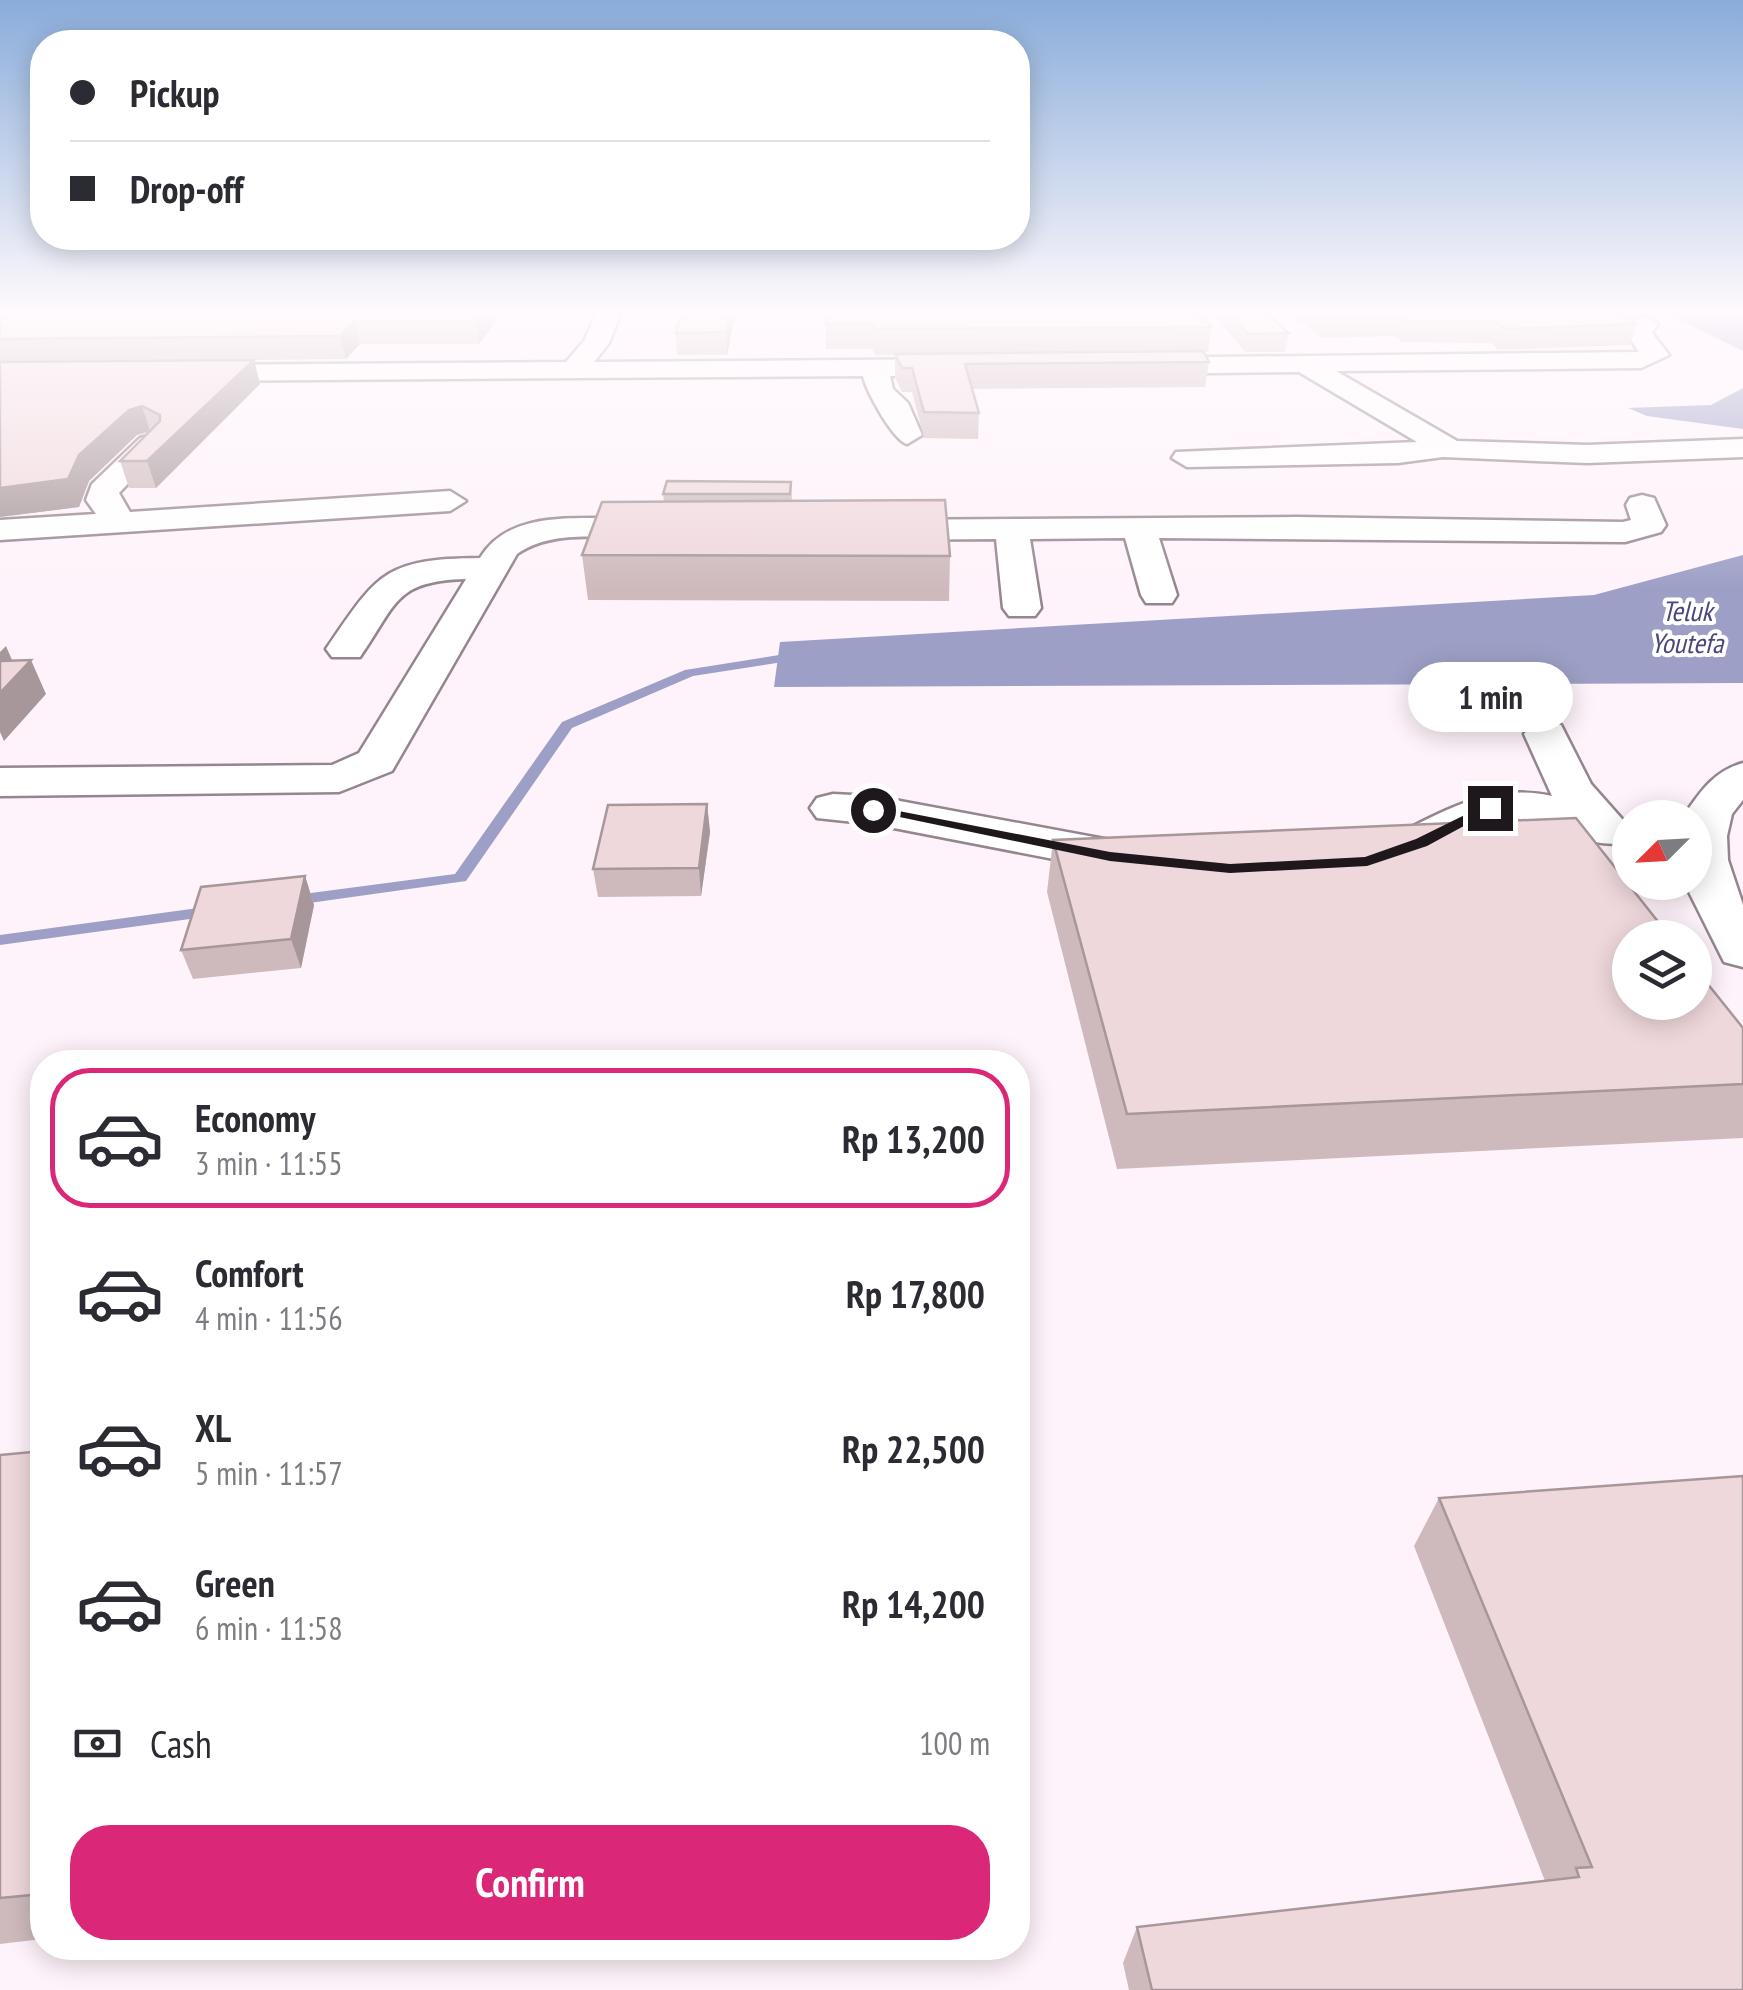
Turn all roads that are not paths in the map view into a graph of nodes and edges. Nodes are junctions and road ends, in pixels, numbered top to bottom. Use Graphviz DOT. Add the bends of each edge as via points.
graph roads {
  1 [pos="894,403"];
  2 [pos="1369,403"];
  3 [pos="907,436"];
  4 [pos="151,444"];
  5 [pos="1443,448"];
  6 [pos="1743,448"];
  7 [pos="1187,458"];
  8 [pos="450,501"];
  9 [pos="1642,505"];
  10 [pos="122,523"];
  11 [pos="1138,528"];
  12 [pos="1012,529"];
  13 [pos="0,530"];
  14 [pos="704,531"];
  15 [pos="838,531"];
  16 [pos="491,568"];
  17 [pos="1159,595"];
  18 [pos="1022,608"];
  19 [pos="346,650"];
  20 [pos="1546,734"];
  21 [pos="1743,777"];
  22 [pos="0,782"];
  23 [pos="833,808"];
  24 [pos="1612,834"];
  25 [pos="1612,837"];
  26 [pos="1166,863"];
  27 [pos="1352,863"];
  28 [pos="1687,900"];
  29 [pos="1743,952"];
  1 -- 3 [label="street"];
  2 -- 5 [label="street"];
  4 -- 10 [label="street" via="103,490 102,500"];
  5 -- 6 [label="street" via="1547,454"];
  5 -- 7 [label="street"];
  8 -- 10 [label="street"];
  9 -- 11 [label="street" via="1650,525 1625,532"];
  10 -- 13 [label="street"];
  11 -- 12 [label="street"];
  11 -- 17 [label="street"];
  12 -- 15 [label="street"];
  12 -- 18 [label="street"];
  14 -- 16 [label="street" via="530,531 515,535"];
  16 -- 19 [label="street" via="396,578"];
  16 -- 22 [label="street" via="376,762 358,774"];
  20 -- 24 [label="street" via="1570,789"];
  21 -- 29 [label="street" via="1708,813 1701,850 1707,886"];
  23 -- 26 [label="street"];
  25 -- 27 [label="street" via="1558,812 1517,805 1490,808 1391,855"];
  28 -- 29 [label="street"];
}
